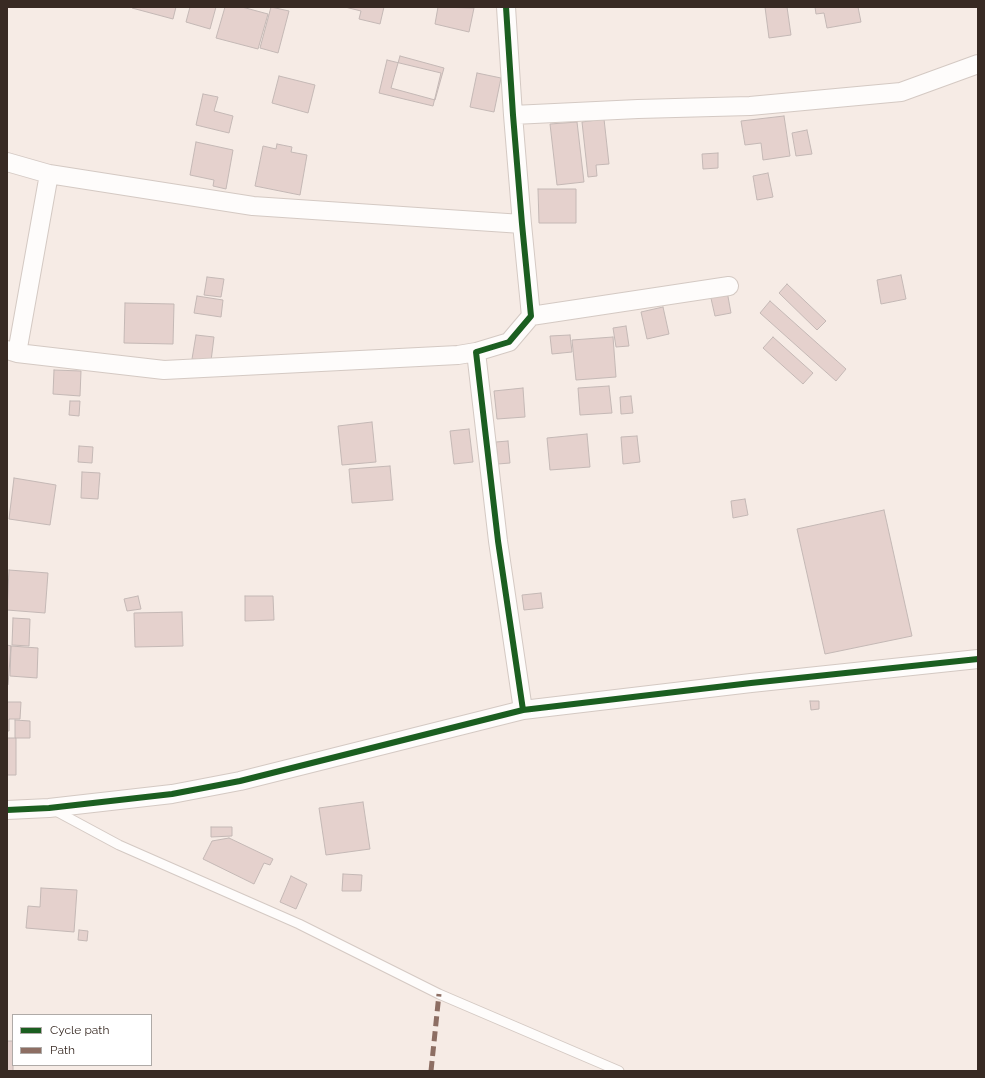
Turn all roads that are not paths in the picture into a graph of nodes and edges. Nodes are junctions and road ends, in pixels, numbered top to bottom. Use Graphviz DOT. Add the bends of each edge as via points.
graph roads {
  1 [pos="506,7"];
  2 [pos="978,64"];
  3 [pos="513,115"];
  4 [pos="7,162"];
  5 [pos="48,174"];
  6 [pos="522,224"];
  7 [pos="729,286"];
  8 [pos="531,316"];
  9 [pos="12,352"];
  10 [pos="476,352"];
  11 [pos="978,659"];
  12 [pos="523,710"];
  13 [pos="49,808"];
  14 [pos="7,810"];
  15 [pos="619,1071"];
  1 -- 3 [label="street"];
  2 -- 3 [label="street" via="901,92 750,106"];
  3 -- 6 [label="street"];
  4 -- 5 [label="street"];
  5 -- 6 [label="street" via="253,206"];
  5 -- 9 [label="street"];
  6 -- 8 [label="street"];
  7 -- 8 [label="street"];
  8 -- 10 [label="street" via="509,342"];
  9 -- 10 [label="street" via="164,370"];
  10 -- 12 [label="street" via="498,541"];
  11 -- 12 [label="street"];
  12 -- 13 [label="street" via="240,781 172,794"];
  13 -- 14 [label="street"];
  13 -- 15 [label="lane" via="119,845 299,924 439,994"];
}
